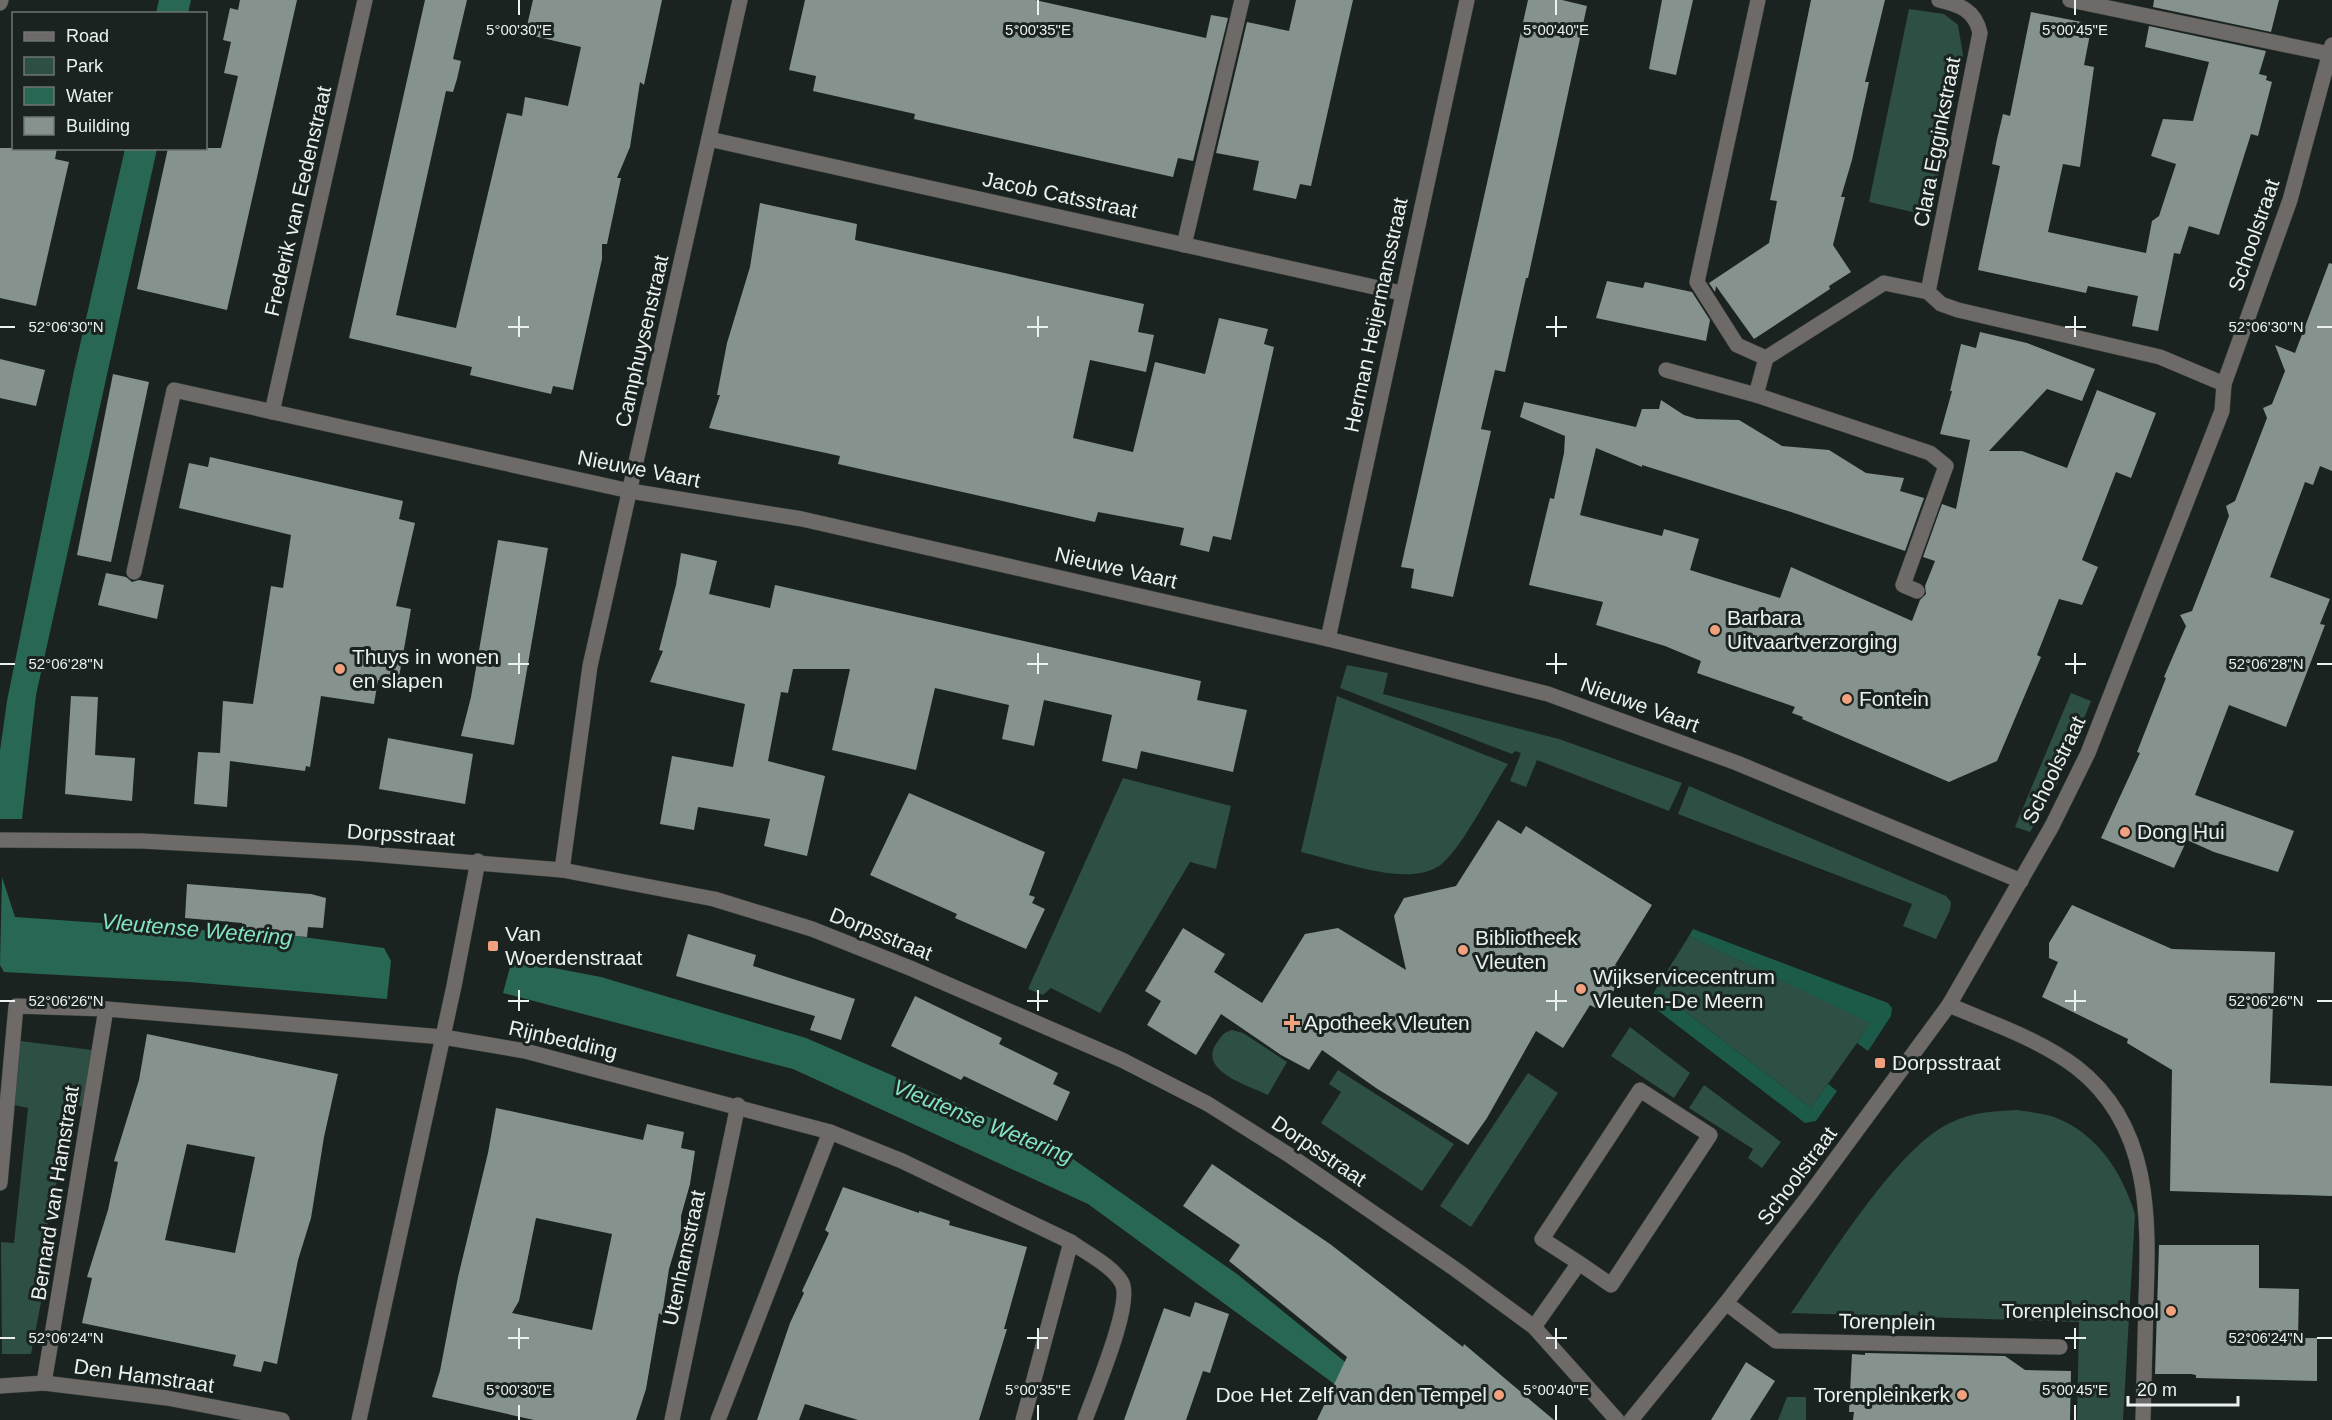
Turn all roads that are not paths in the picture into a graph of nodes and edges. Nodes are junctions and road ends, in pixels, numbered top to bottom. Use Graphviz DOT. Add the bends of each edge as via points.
graph roads {
  1 [pos="365,0"];
  2 [pos="740,0"];
  3 [pos="1242,0"];
  4 [pos="1467,0"];
  5 [pos="1758,0"];
  6 [pos="1939,0"];
  7 [pos="2070,0"];
  8 [pos="1966,3"];
  9 [pos="2331,50"];
  10 [pos="709,139"];
  11 [pos="1184,245"];
  12 [pos="1928,292"];
  13 [pos="1401,293"];
  14 [pos="1766,358"];
  15 [pos="1666,370"];
  16 [pos="2224,384"];
  17 [pos="1756,395"];
  18 [pos="272,412"];
  19 [pos="630,491"];
  20 [pos="134,572"];
  21 [pos="1917,591"];
  22 [pos="1328,639"];
  23 [pos="0,840"];
  24 [pos="478,861"];
  25 [pos="562,870"];
  26 [pos="2020,881"];
  27 [pos="1949,1005"];
  28 [pos="106,1009"];
  29 [pos="443,1037"];
  30 [pos="738,1105"];
  31 [pos="830,1132"];
  32 [pos="0,1183"];
  33 [pos="1071,1242"];
  34 [pos="1578,1263"];
  35 [pos="1726,1303"];
  36 [pos="1534,1328"];
  37 [pos="2060,1347"];
  38 [pos="44,1383"];
  39 [pos="0,1386"];
  40 [pos="282,1420"];
  41 [pos="359,1420"];
  42 [pos="672,1420"];
  43 [pos="717,1420"];
  44 [pos="1023,1420"];
  45 [pos="1085,1420"];
  46 [pos="1617,1420"];
  47 [pos="1631,1420"];
  48 [pos="2143,1420"];
  1 -- 18 [label="street, Frederik van Eedenstraat"];
  2 -- 10 [label="street, Camphuysenstraat"];
  3 -- 11 [label="street"];
  4 -- 13 [label="street, Herman Heijermansstraat"];
  5 -- 14 [label="street" via="1697,282 1737,345"];
  6 -- 8 [label="street, Clara Egginkstraat"];
  7 -- 9 [label="street"];
  8 -- 12 [label="street, Clara Egginkstraat" via="1980,33"];
  9 -- 16 [label="street, Schoolstraat" via="2290,200"];
  10 -- 11 [label="street, Jacob Catsstraat"];
  10 -- 19 [label="street, Camphuysenstraat"];
  11 -- 13 [label="street, Jacob Catsstraat"];
  12 -- 14 [label="street" via="1884,282"];
  12 -- 16 [label="street" via="1941,304 1958,310 2160,357"];
  13 -- 22 [label="street, Herman Heijermansstraat"];
  14 -- 17 [label="street"];
  15 -- 17 [label="street"];
  16 -- 26 [label="street, Schoolstraat" via="2222,411 2088,753"];
  17 -- 21 [label="street" via="1930,453 1946,466 1903,585"];
  18 -- 19 [label="street, Nieuwe Vaart"];
  18 -- 20 [label="street, Nieuwe Vaart" via="174,390"];
  19 -- 22 [label="street, Nieuwe Vaart" via="802,519"];
  19 -- 25 [label="street, Camphuysenstraat" via="590,666"];
  22 -- 26 [label="street, Nieuwe Vaart" via="1548,694 1737,763"];
  23 -- 24 [label="street, Dorpsstraat" via="142,841"];
  24 -- 25 [label="street, Dorpsstraat"];
  24 -- 29 [label="street"];
  25 -- 36 [label="street, Dorpsstraat" via="714,899 812,929 1122,1060 1208,1104 1289,1155"];
  26 -- 27 [label="street, Schoolstraat"];
  27 -- 35 [label="street, Schoolstraat"];
  27 -- 48 [label="street" via="2046,1048 2076,1067 2100,1090 2122,1122 2137,1155 2149,1224"];
  28 -- 29 [label="street, Rijnbedding"];
  28 -- 32 [label="street, Rijnbedding" via="16,1006"];
  28 -- 38 [label="street, Bernard van Hamstraat"];
  29 -- 30 [label="street, Rijnbedding" via="525,1051"];
  29 -- 41 [label="street"];
  30 -- 31 [label="street, Rijnbedding"];
  30 -- 42 [label="street, Utenhamstraat"];
  31 -- 33 [label="street, Rijnbedding" via="902,1161"];
  31 -- 43 [label="street"];
  33 -- 44 [label="street"];
  33 -- 45 [label="street, Rijnbedding" via="1122,1282 1126,1296"];
  34 -- 34 [label="street" via="1542,1239 1640,1090 1710,1135 1611,1285"];
  34 -- 36 [label="street"];
  35 -- 37 [label="street, Torenplein" via="1776,1341"];
  35 -- 47 [label="street, Schoolstraat"];
  36 -- 46 [label="street, Dorpsstraat"];
  38 -- 39 [label="street, Den Hamstraat"];
  38 -- 40 [label="street, Den Hamstraat" via="167,1398"];
}
